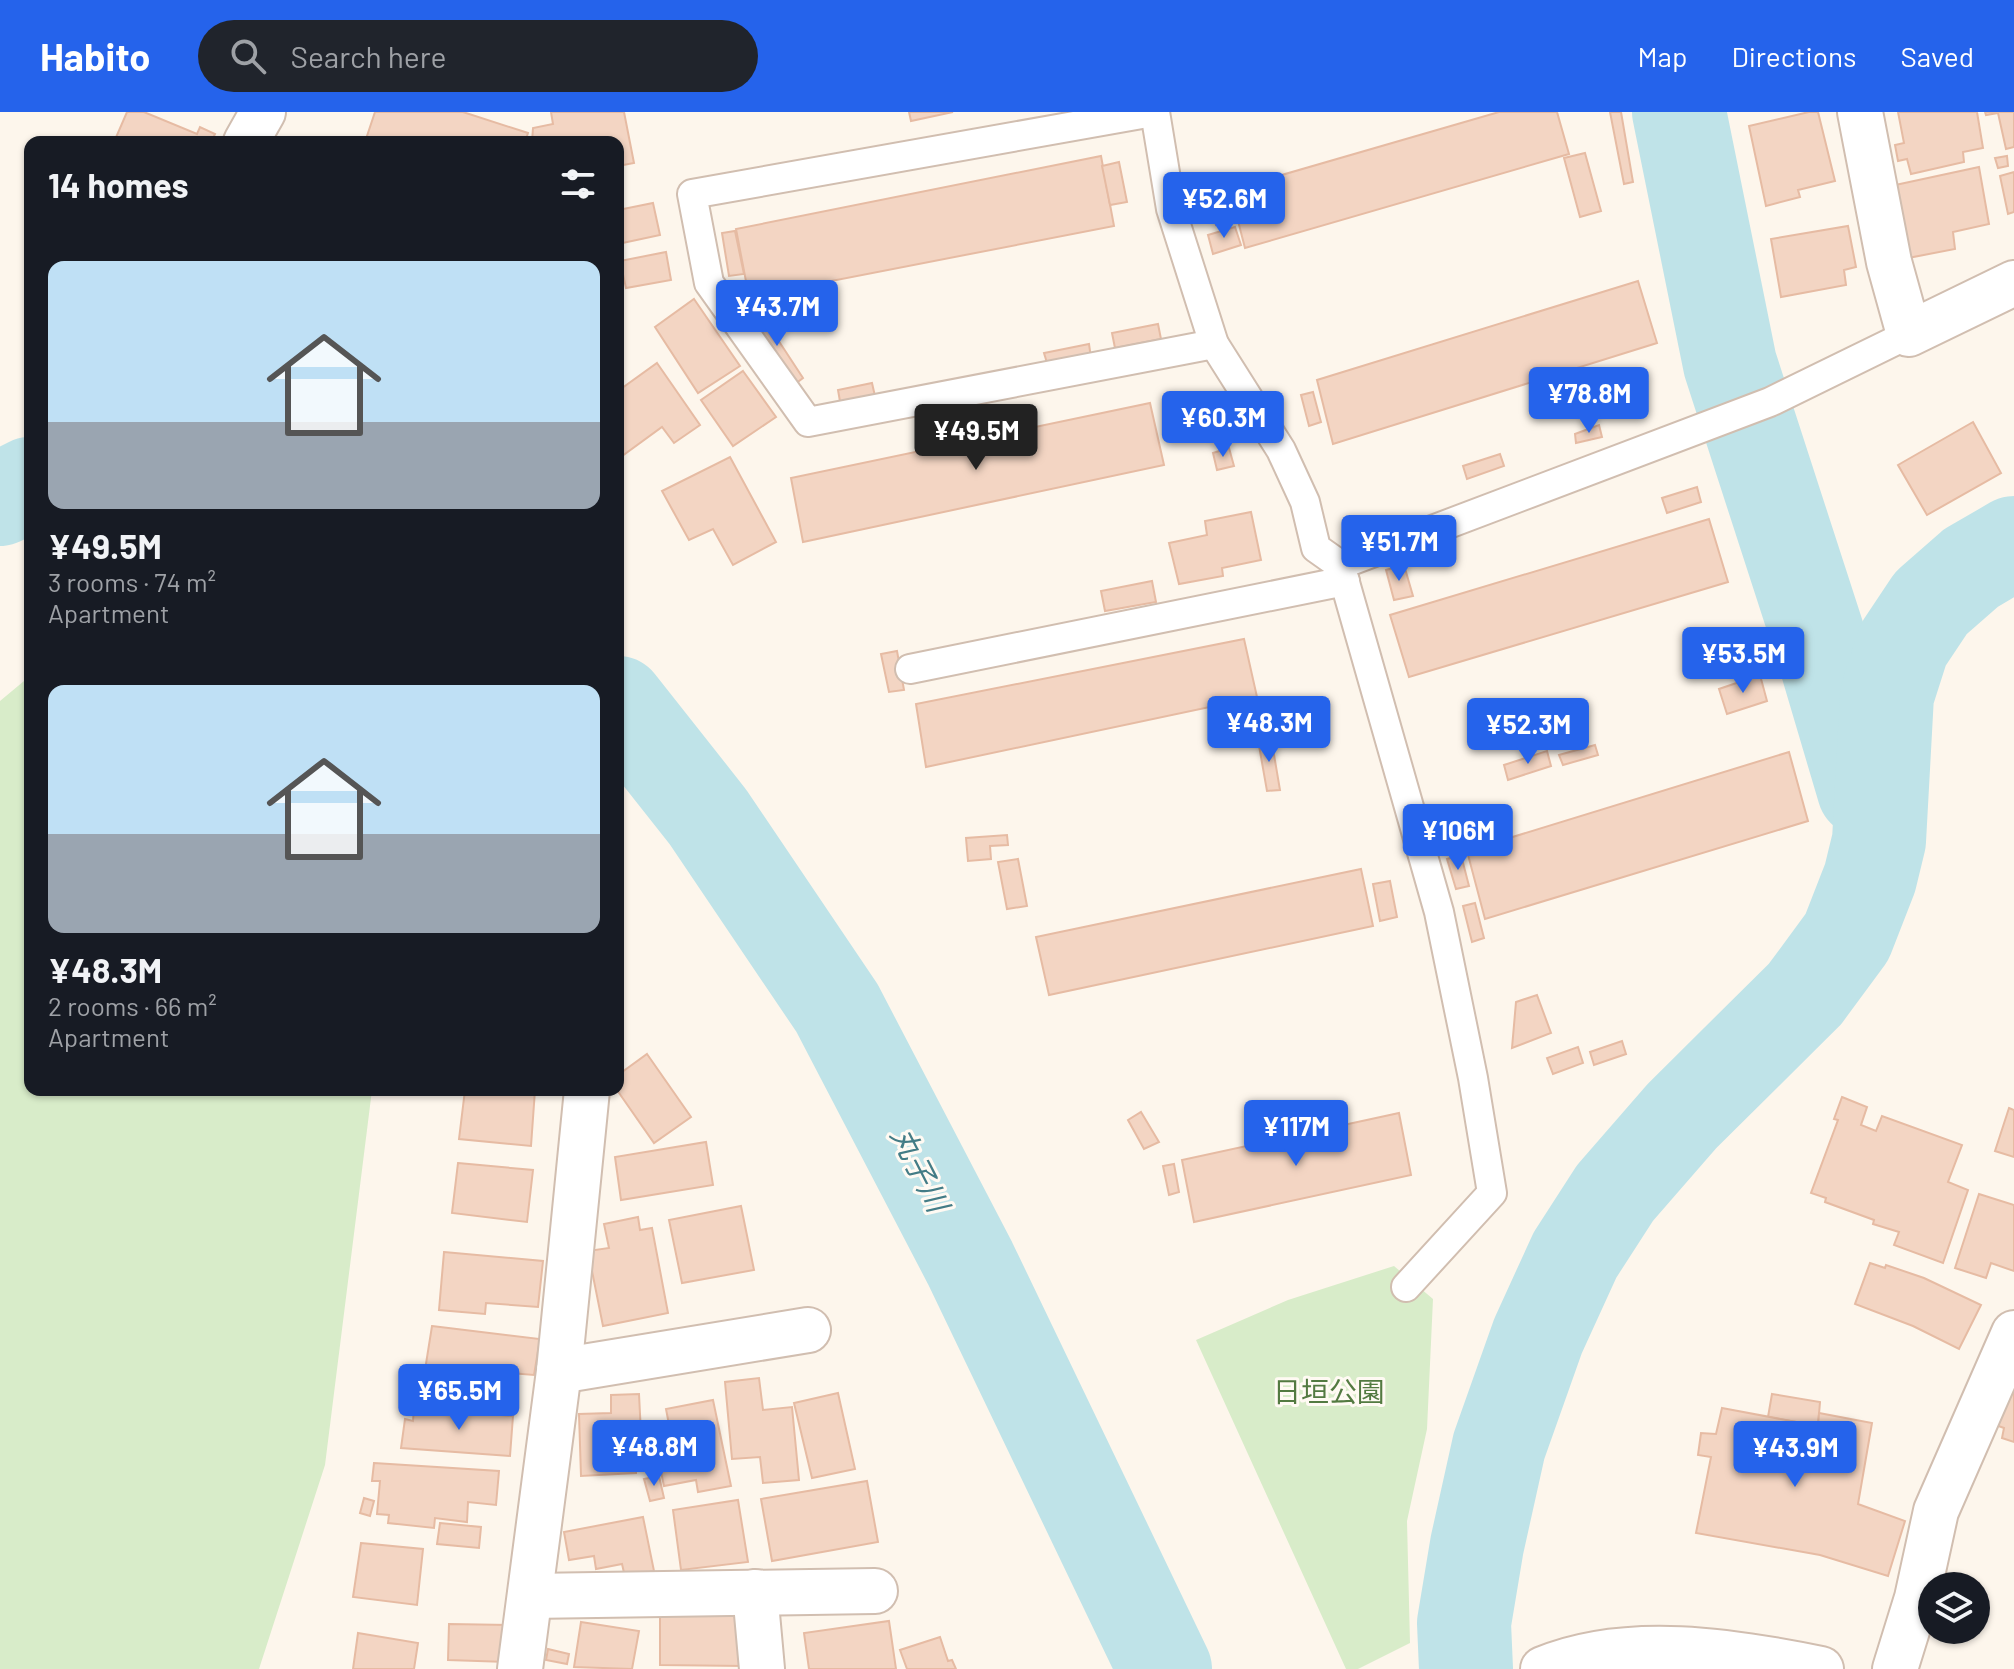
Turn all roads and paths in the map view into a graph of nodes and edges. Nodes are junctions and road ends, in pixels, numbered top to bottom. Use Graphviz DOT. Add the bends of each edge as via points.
graph roads {
  1 [pos="263,112"];
  2 [pos="1154,112"];
  3 [pos="1860,112"];
  4 [pos="249,136"];
  5 [pos="2014,283"];
  6 [pos="1909,334"];
  7 [pos="1214,344"];
  8 [pos="1343,573"];
  9 [pos="910,669"];
  10 [pos="586,1096"];
  11 [pos="1406,1287"];
  12 [pos="808,1330"];
  13 [pos="2014,1333"];
  14 [pos="559,1371"];
  15 [pos="875,1591"];
  16 [pos="755,1592"];
  17 [pos="530,1596"];
  18 [pos="520,1669"];
  19 [pos="762,1669"];
  20 [pos="1543,1669"];
  21 [pos="1821,1669"];
  22 [pos="1895,1669"];
  1 -- 4 [label="street"];
  2 -- 7 [label="lane" via="1171,209"];
  2 -- 7 [label="lane" via="692,194 709,283 808,422"];
  3 -- 6 [label="street" via="1889,262"];
  5 -- 6 [label="street"];
  6 -- 8 [label="lane" via="1770,402"];
  7 -- 8 [label="lane" via="1281,450 1305,502 1316,548"];
  8 -- 9 [label="lane"];
  8 -- 11 [label="lane" via="1439,912 1492,1193"];
  10 -- 14 [label="street"];
  12 -- 14 [label="street"];
  13 -- 22 [label="street" via="1936,1511"];
  14 -- 17 [label="street"];
  15 -- 16 [label="street"];
  16 -- 17 [label="street"];
  16 -- 19 [label="street"];
  17 -- 18 [label="street"];
  20 -- 21 [label="street" via="1608,1650 1638,1648 1754,1655"];
}
